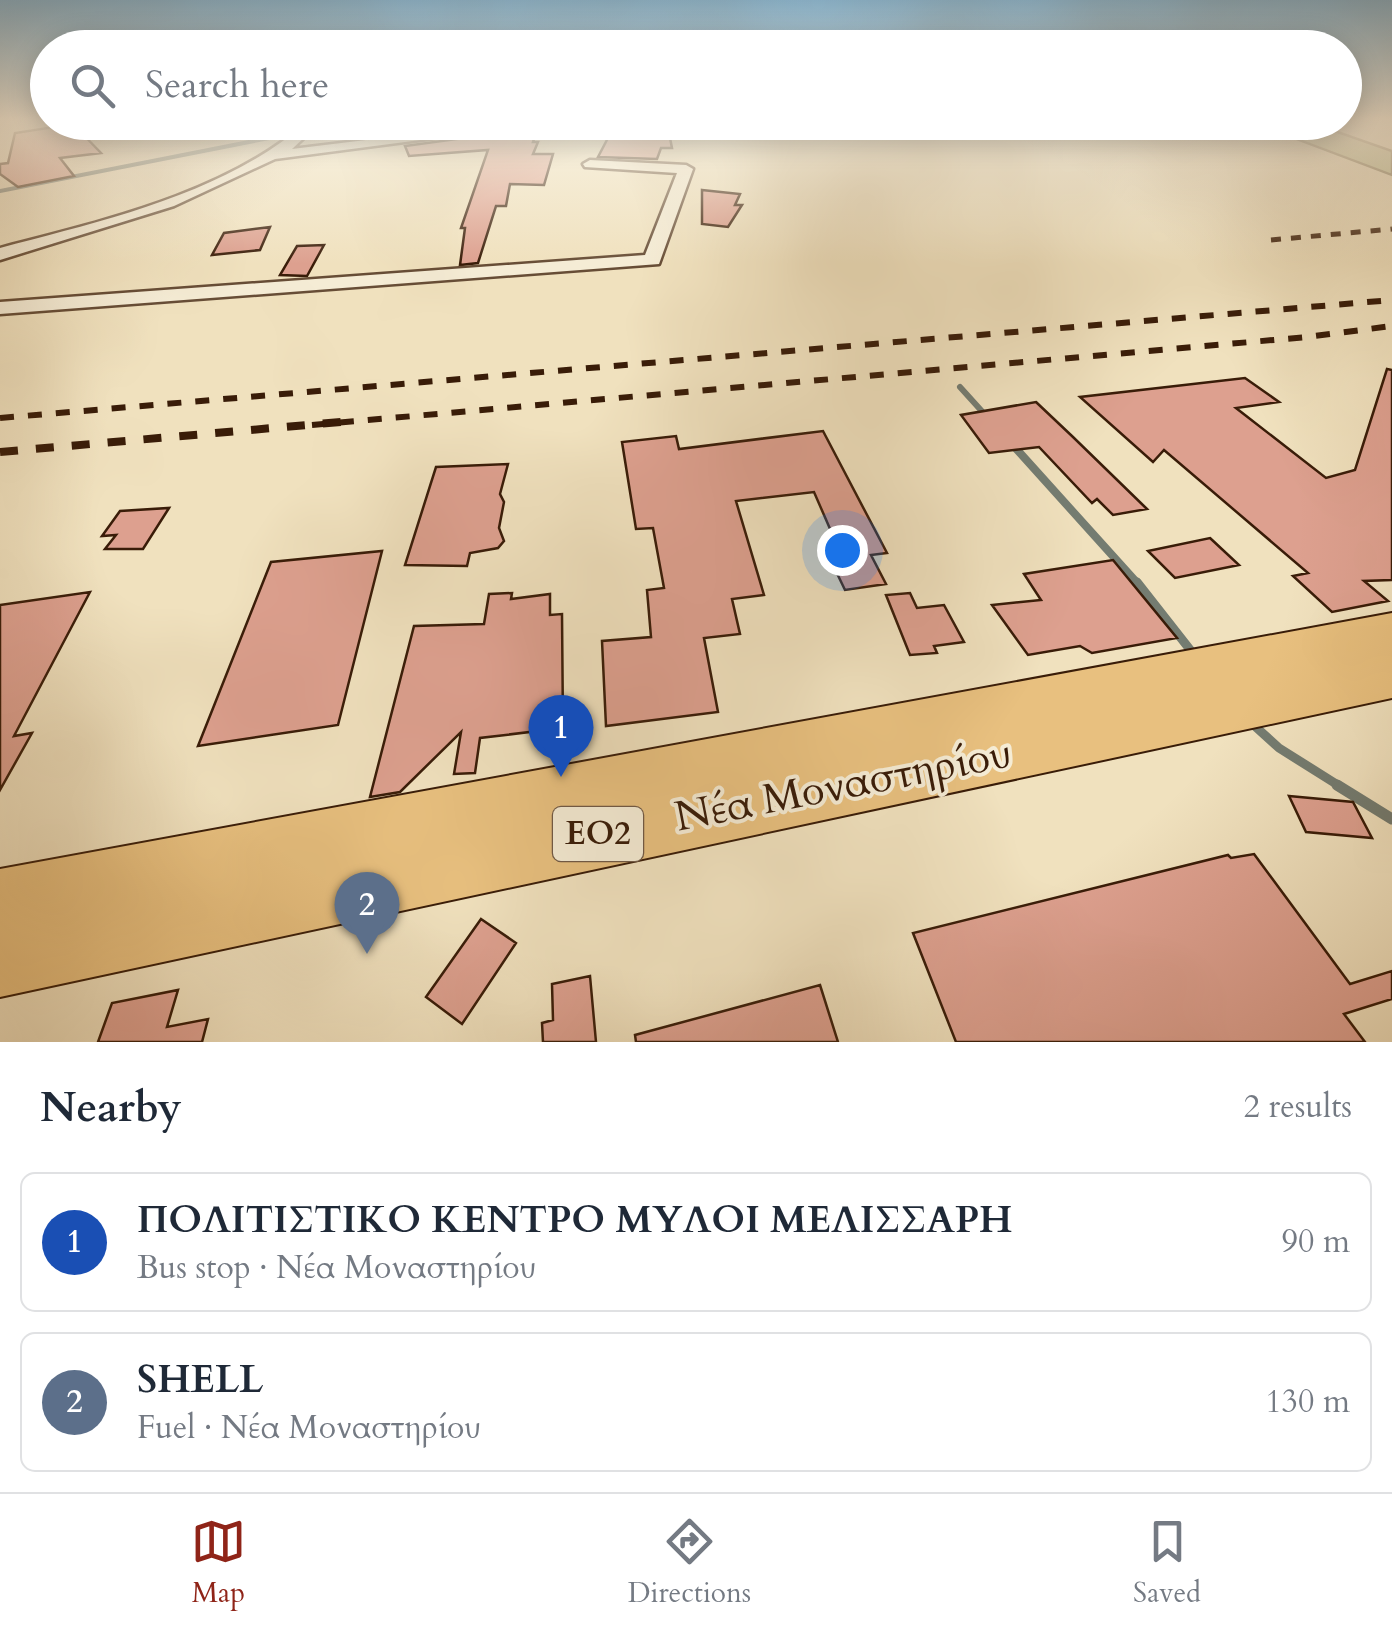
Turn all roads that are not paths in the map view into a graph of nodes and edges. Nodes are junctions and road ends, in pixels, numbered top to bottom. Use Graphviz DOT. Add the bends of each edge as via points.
graph roads {
  1 [pos="244,167"];
  2 [pos="640,167"];
  3 [pos="0,254"];
  4 [pos="0,308"];
  5 [pos="1392,634"];
  6 [pos="1392,674"];
  7 [pos="1293,675"];
  8 [pos="1171,700"];
  9 [pos="0,906"];
  10 [pos="0,958"];
  1 -- 3 [label="street" via="137,212"];
  2 -- 4 [label="street" via="686,169 652,260"];
  5 -- 7 [label="main road, Νέα Μοναστηρίου / ΕΟ2"];
  6 -- 7 [label="main road, Νέα Μοναστηρίου / ΕΟ2"];
  7 -- 8 [label="main road, Νέα Μοναστηρίου / ΕΟ2"];
  8 -- 9 [label="main road, Νέα Μοναστηρίου / ΕΟ2"];
  8 -- 10 [label="main road, Νέα Μοναστηρίου / ΕΟ2" via="814,789"];
}
